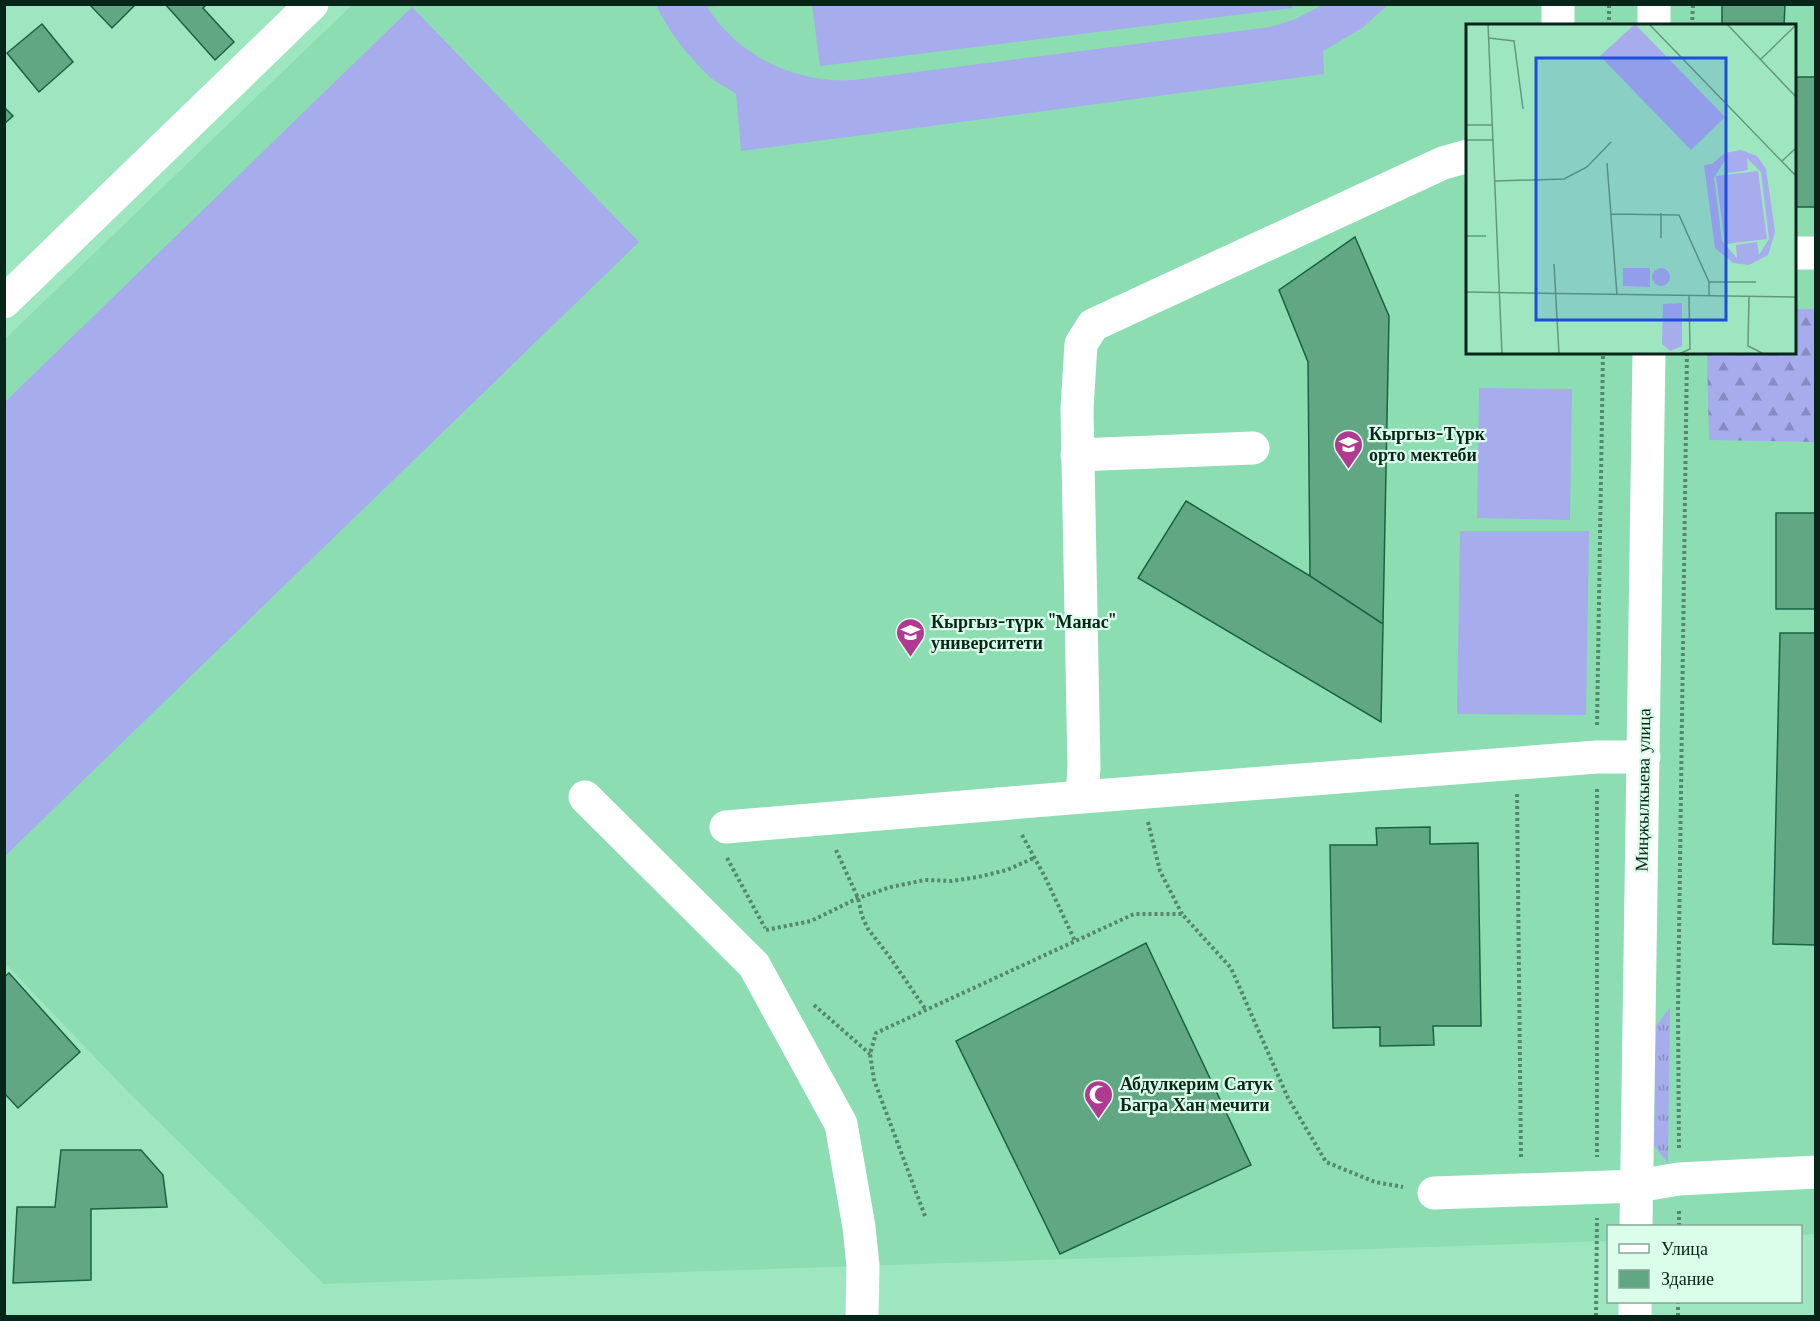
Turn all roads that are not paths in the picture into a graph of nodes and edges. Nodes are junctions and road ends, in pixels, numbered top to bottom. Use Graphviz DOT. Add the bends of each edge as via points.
graph roads {
  1 [pos="312,4"];
  2 [pos="1558,4"];
  3 [pos="1654,4"];
  4 [pos="1558,24"];
  5 [pos="1654,24"];
  6 [pos="1466,156"];
  7 [pos="1796,253"];
  8 [pos="1815,253"];
  9 [pos="4,302"];
  10 [pos="1649,354"];
  11 [pos="1253,448"];
  12 [pos="1077,455"];
  13 [pos="1644,757"];
  14 [pos="585,797"];
  15 [pos="1082,797"];
  16 [pos="726,827"];
  17 [pos="1815,1172"];
  18 [pos="1637,1186"];
  19 [pos="1434,1193"];
  20 [pos="1636,1225"];
  21 [pos="862,1317"];
  1 -- 9 [label="street"];
  2 -- 4 [label="street"];
  3 -- 5 [label="street"];
  6 -- 12 [label="street" via="1443,162 1093,325 1081,344"];
  7 -- 8 [label="street"];
  10 -- 13 [label="street, Миңжылкыева улица"];
  11 -- 12 [label="street"];
  12 -- 15 [label="street"];
  13 -- 15 [label="street" via="1597,757"];
  13 -- 18 [label="street, Миңжылкыева улица"];
  14 -- 21 [label="street" via="754,965 841,1124 859,1227"];
  15 -- 16 [label="street"];
  17 -- 18 [label="street" via="1679,1179"];
  18 -- 19 [label="street"];
  18 -- 20 [label="street, Миңжылкыева улица"];
}
